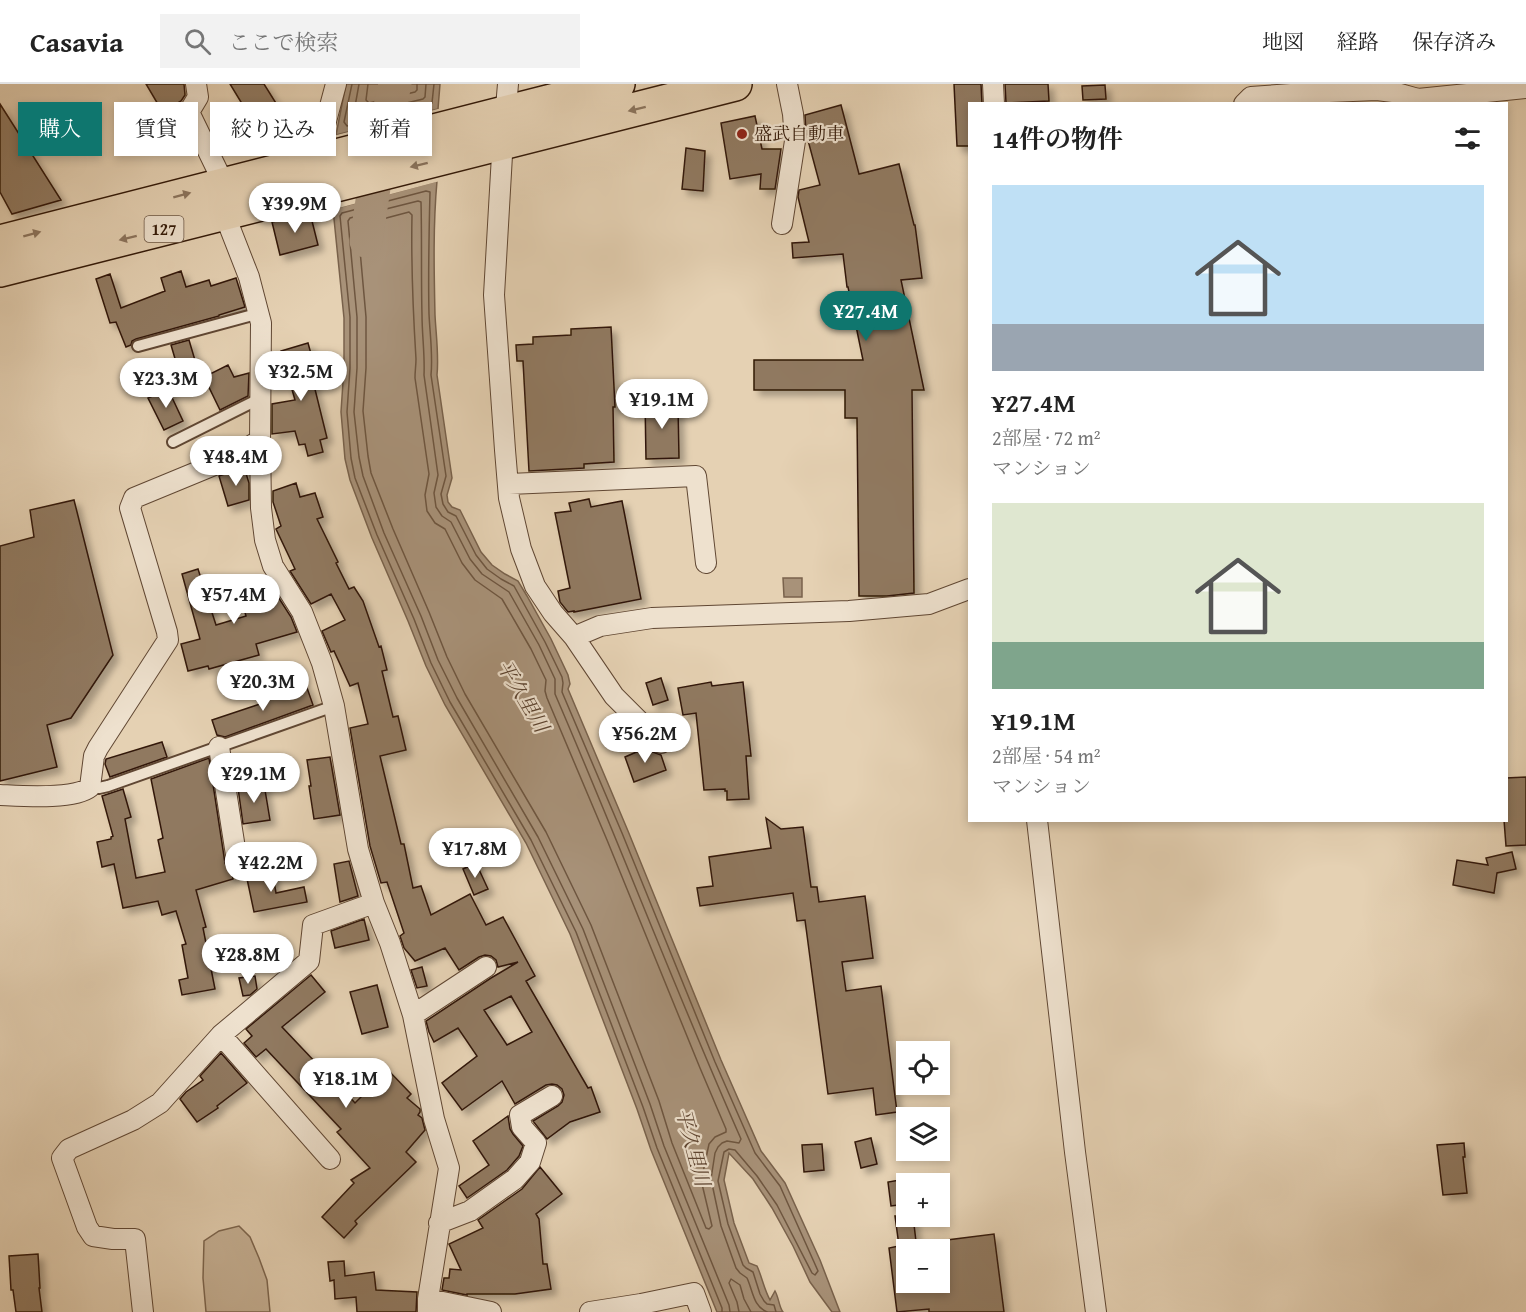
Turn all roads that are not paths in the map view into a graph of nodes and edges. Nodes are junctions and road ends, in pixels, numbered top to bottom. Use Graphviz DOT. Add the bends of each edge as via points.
graph roads {
  1 [pos="196,84"];
  2 [pos="336,84"];
  3 [pos="618,84"];
  4 [pos="735,84"];
  5 [pos="788,84"];
  6 [pos="993,84"];
  7 [pos="1526,88"];
  8 [pos="994,102"];
  9 [pos="1246,102"];
  10 [pos="502,120"];
  11 [pos="324,173"];
  12 [pos="224,199"];
  13 [pos="782,224"];
  14 [pos="0,242"];
  15 [pos="0,270"];
  16 [pos="260,313"];
  17 [pos="138,346"];
  18 [pos="261,398"];
  19 [pos="260,440"];
  20 [pos="173,442"];
  21 [pos="509,484"];
  22 [pos="706,563"];
  23 [pos="968,589"];
  24 [pos="574,637"];
  25 [pos="334,706"];
  26 [pos="661,744"];
  27 [pos="219,747"];
  28 [pos="90,787"];
  29 [pos="0,795"];
  30 [pos="1037,822"];
  31 [pos="237,861"];
  32 [pos="374,903"];
  33 [pos="486,967"];
  34 [pos="413,1015"];
  35 [pos="221,1035"];
  36 [pos="552,1096"];
  37 [pos="330,1159"];
  38 [pos="439,1223"];
  39 [pos="428,1306"];
  40 [pos="143,1312"];
  41 [pos="491,1312"];
  42 [pos="590,1312"];
  43 [pos="701,1312"];
  44 [pos="1096,1312"];
  1 -- 12 [label="street" via="198,97 189,112"];
  2 -- 11 [label="street" via="322,136"];
  3 -- 10 [label="highway, 127"];
  4 -- 10 [label="highway, 127, one-way"];
  5 -- 13 [label="street" via="795,141"];
  6 -- 8 [label="street"];
  7 -- 9 [label="street" via="1418,99 1377,90 1304,93 1251,97"];
  10 -- 11 [label="highway, 127"];
  10 -- 21 [label="street" via="494,295"];
  11 -- 12 [label="highway, 127"];
  14 -- 12 [label="highway, 127, one-way"];
  12 -- 15 [label="highway, 127, one-way"];
  12 -- 16 [label="street"];
  16 -- 17 [label="lane"];
  16 -- 18 [label="street"];
  18 -- 19 [label="street"];
  18 -- 20 [label="lane"];
  19 -- 25 [label="street" via="265,540 273,566 302,612"];
  19 -- 28 [label="street" via="231,458 134,498 130,508 168,640 98,748"];
  21 -- 22 [label="street" via="696,476"];
  21 -- 24 [label="street" via="521,549 535,586"];
  23 -- 24 [label="street" via="929,604 652,618 600,626"];
  24 -- 26 [label="street" via="614,696"];
  25 -- 27 [label="lane"];
  25 -- 32 [label="street" via="358,849"];
  27 -- 28 [label="lane" via="108,786"];
  27 -- 31 [label="street"];
  28 -- 29 [label="street" via="60,795"];
  30 -- 44 [label="street"];
  32 -- 34 [label="street"];
  32 -- 35 [label="street" via="313,925 309,961"];
  33 -- 34 [label="street"];
  34 -- 38 [label="street" via="434,1119 449,1168"];
  35 -- 37 [label="street"];
  35 -- 40 [label="street" via="160,1104 69,1149 62,1158 93,1236 135,1239"];
  36 -- 38 [label="street" via="520,1115 522,1127 536,1143 530,1162 515,1179 470,1211"];
  38 -- 39 [label="street"];
  39 -- 41 [label="street"];
  42 -- 43 [label="street" via="694,1293"];
}
